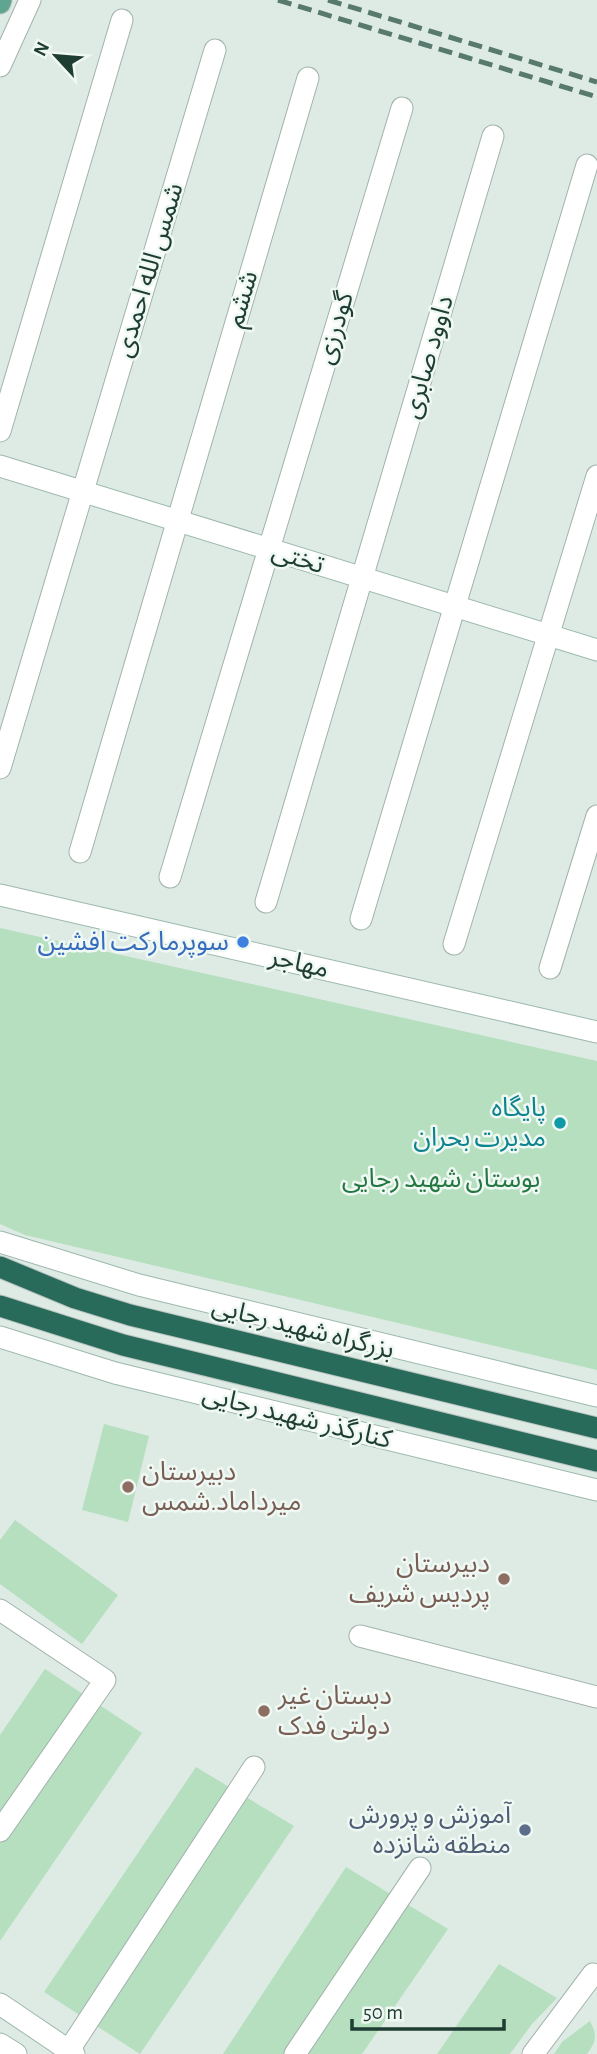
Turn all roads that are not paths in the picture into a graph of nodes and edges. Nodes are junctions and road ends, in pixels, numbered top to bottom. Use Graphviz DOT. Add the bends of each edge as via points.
graph roads {
  1 [pos="30,0"];
  2 [pos="122,20"];
  3 [pos="215,50"];
  4 [pos="0,66"];
  5 [pos="308,78"];
  6 [pos="402,108"];
  7 [pos="493,136"];
  8 [pos="587,165"];
  9 [pos="0,431"];
  10 [pos="0,466"];
  11 [pos="597,476"];
  12 [pos="83,491"];
  13 [pos="177,520"];
  14 [pos="269,549"];
  15 [pos="363,578"];
  16 [pos="455,606"];
  17 [pos="549,635"];
  18 [pos="597,650"];
  19 [pos="0,768"];
  20 [pos="597,816"];
  21 [pos="80,852"];
  22 [pos="170,877"];
  23 [pos="0,895"];
  24 [pos="266,902"];
  25 [pos="361,919"];
  26 [pos="454,944"];
  27 [pos="550,968"];
  28 [pos="597,1032"];
  29 [pos="0,1242"];
  30 [pos="0,1267"];
  31 [pos="0,1306"];
  32 [pos="0,1337"];
  33 [pos="597,1396"];
  34 [pos="597,1428"];
  35 [pos="597,1461"];
  36 [pos="597,1490"];
  37 [pos="0,1610"];
  38 [pos="360,1636"];
  39 [pos="597,1698"];
  40 [pos="254,1767"];
  41 [pos="0,1831"];
  42 [pos="420,1868"];
  43 [pos="593,1974"];
  44 [pos="0,2004"];
  45 [pos="0,2043"];
  46 [pos="72,2052"];
  47 [pos="16,2054"];
  48 [pos="295,2054"];
  49 [pos="533,2054"];
  1 -- 4 [label="street"];
  2 -- 9 [label="street"];
  3 -- 12 [label="street, شمس الله احمدی"];
  5 -- 13 [label="street, ششم"];
  6 -- 14 [label="street, گودرزی"];
  7 -- 15 [label="street, داوود صابری"];
  8 -- 16 [label="street"];
  10 -- 12 [label="street, تختی"];
  11 -- 17 [label="street"];
  12 -- 13 [label="street, تختی"];
  12 -- 19 [label="street, شمس الله احمدی"];
  13 -- 14 [label="street, تختی"];
  13 -- 21 [label="street, ششم"];
  14 -- 15 [label="street, تختی"];
  14 -- 22 [label="street, گودرزی"];
  15 -- 16 [label="street, تختی"];
  15 -- 24 [label="street, داوود صابری"];
  16 -- 17 [label="street, تختی"];
  16 -- 25 [label="street"];
  17 -- 18 [label="street, تختی"];
  17 -- 26 [label="street"];
  20 -- 27 [label="street"];
  23 -- 28 [label="street, مهاجر"];
  29 -- 33 [label="street" via="139,1285"];
  30 -- 34 [label="highway, بزرگراه شهید رجایی" via="75,1298 130,1314"];
  31 -- 35 [label="highway" via="123,1345"];
  32 -- 36 [label="street, کنارگذر شهید رجایی" via="115,1373"];
  37 -- 41 [label="street" via="105,1680"];
  38 -- 39 [label="street"];
  40 -- 46 [label="street"];
  42 -- 48 [label="street"];
  43 -- 49 [label="street"];
  44 -- 46 [label="street"];
  45 -- 47 [label="street"];
}
